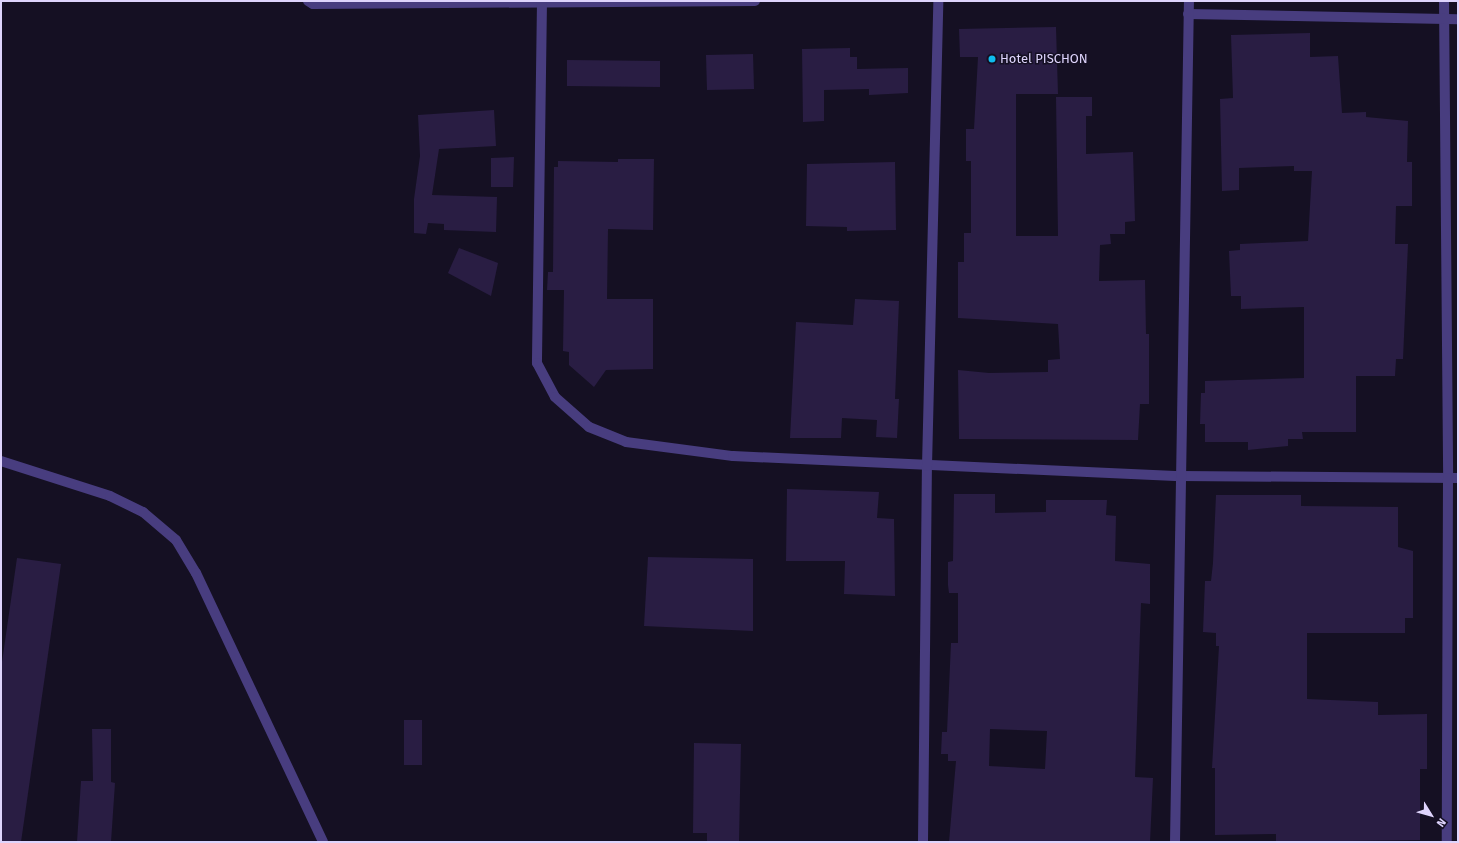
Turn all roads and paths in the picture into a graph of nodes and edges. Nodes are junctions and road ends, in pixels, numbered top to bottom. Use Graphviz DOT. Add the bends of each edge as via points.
graph roads {
  1 [pos="308,1"];
  2 [pos="755,1"];
  3 [pos="938,1"];
  4 [pos="1189,1"];
  5 [pos="1444,1"];
  6 [pos="542,3"];
  7 [pos="1188,14"];
  8 [pos="1444,18"];
  9 [pos="1458,19"];
  10 [pos="1,461"];
  11 [pos="928,466"];
  12 [pos="1181,476"];
  13 [pos="1453,478"];
  14 [pos="323,842"];
  15 [pos="923,842"];
  16 [pos="1175,842"];
  17 [pos="1447,842"];
  1 -- 6 [label="street" via="313,4"];
  2 -- 6 [label="street"];
  3 -- 11 [label="street"];
  4 -- 7 [label="street"];
  5 -- 8 [label="street"];
  6 -- 11 [label="street" via="536,363 555,397 589,427 626,442 733,456"];
  7 -- 8 [label="street"];
  7 -- 12 [label="street"];
  8 -- 9 [label="street"];
  8 -- 13 [label="street"];
  10 -- 14 [label="street" via="110,496 143,512 176,540 196,573"];
  11 -- 12 [label="street"];
  11 -- 15 [label="street"];
  12 -- 13 [label="street"];
  12 -- 16 [label="street"];
  13 -- 17 [label="street"];
}
